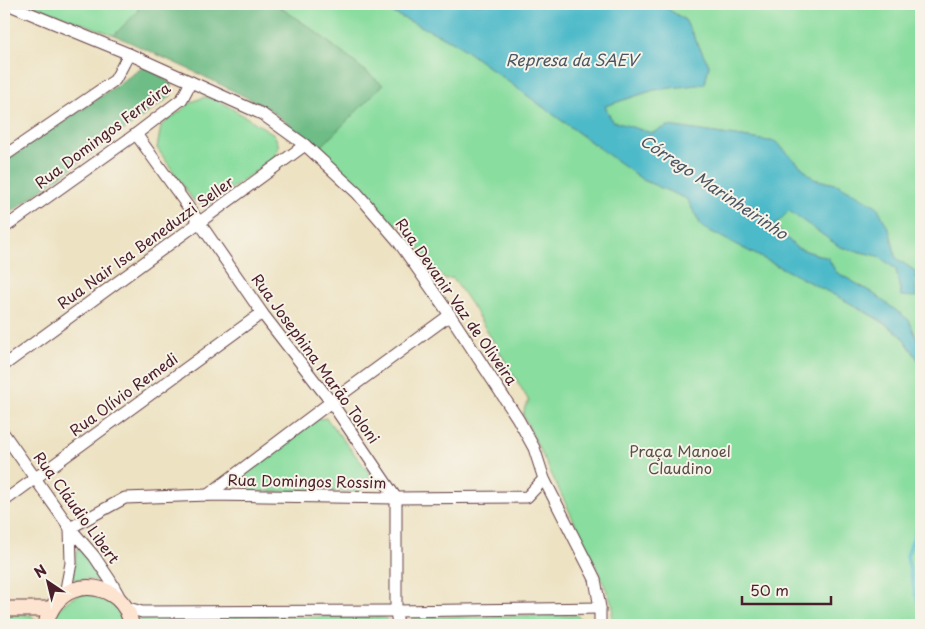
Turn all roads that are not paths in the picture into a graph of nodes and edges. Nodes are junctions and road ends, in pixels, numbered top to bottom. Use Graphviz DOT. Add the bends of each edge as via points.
graph roads {
  1 [pos="7,4"];
  2 [pos="128,54"];
  3 [pos="190,82"];
  4 [pos="136,134"];
  5 [pos="305,145"];
  6 [pos="4,156"];
  7 [pos="200,222"];
  8 [pos="4,228"];
  9 [pos="262,314"];
  10 [pos="450,315"];
  11 [pos="4,365"];
  12 [pos="330,402"];
  13 [pos="4,434"];
  14 [pos="36,478"];
  15 [pos="544,479"];
  16 [pos="208,495"];
  17 [pos="396,498"];
  18 [pos="4,501"];
  19 [pos="70,528"];
  20 [pos="65,594"];
  21 [pos="123,605"];
  22 [pos="600,608"];
  23 [pos="4,609"];
  24 [pos="50,609"];
  25 [pos="396,611"];
  26 [pos="46,625"];
  27 [pos="131,625"];
  28 [pos="398,625"];
  29 [pos="600,625"];
  1 -- 2 [label="street, Rua Devanir Vaz de Oliveira"];
  2 -- 3 [label="street, Rua Devanir Vaz de Oliveira"];
  2 -- 6 [label="street" via="115,80"];
  3 -- 4 [label="street, Rua Domingos Ferreira" via="182,99"];
  3 -- 5 [label="street, Rua Devanir Vaz de Oliveira" via="262,114"];
  4 -- 7 [label="street, Rua Josephina Marão Toloni"];
  4 -- 8 [label="street, Rua Domingos Ferreira"];
  5 -- 7 [label="street, Rua Nair Isa Beneduzzi Seller"];
  5 -- 10 [label="street, Rua Devanir Vaz de Oliveira" via="357,193 398,241"];
  7 -- 9 [label="street, Rua Josephina Marão Toloni"];
  7 -- 11 [label="street, Rua Nair Isa Beneduzzi Seller"];
  9 -- 12 [label="street, Rua Josephina Marão Toloni"];
  9 -- 14 [label="street, Rua Olívio Remedi"];
  10 -- 12 [label="street"];
  10 -- 15 [label="street, Rua Devanir Vaz de Oliveira" via="518,419 534,448"];
  12 -- 16 [label="street"];
  12 -- 17 [label="street, Rua Josephina Marão Toloni"];
  13 -- 14 [label="street, Rua Cláudio Libert"];
  14 -- 18 [label="street, Rua Olívio Remedi"];
  14 -- 19 [label="street, Rua Cláudio Libert"];
  15 -- 17 [label="street, Rua Domingos Rossim" via="527,497"];
  15 -- 22 [label="street, Rua Devanir Vaz de Oliveira" via="595,580"];
  16 -- 17 [label="street, Rua Domingos Rossim"];
  16 -- 19 [label="street, Rua Domingos Rossim" via="125,498"];
  17 -- 25 [label="street"];
  19 -- 20 [label="street" via="71,563"];
  19 -- 21 [label="street, Rua Cláudio Libert" via="94,556"];
  20 -- 21 [label="street" via="79,588 95,587 109,592"];
  20 -- 24 [label="street"];
  21 -- 25 [label="street" via="142,612"];
  21 -- 27 [label="street"];
  22 -- 25 [label="street"];
  22 -- 29 [label="street, Rua Devanir Vaz de Oliveira"];
  23 -- 24 [label="street"];
  24 -- 26 [label="street"];
  25 -- 28 [label="street"];
}
